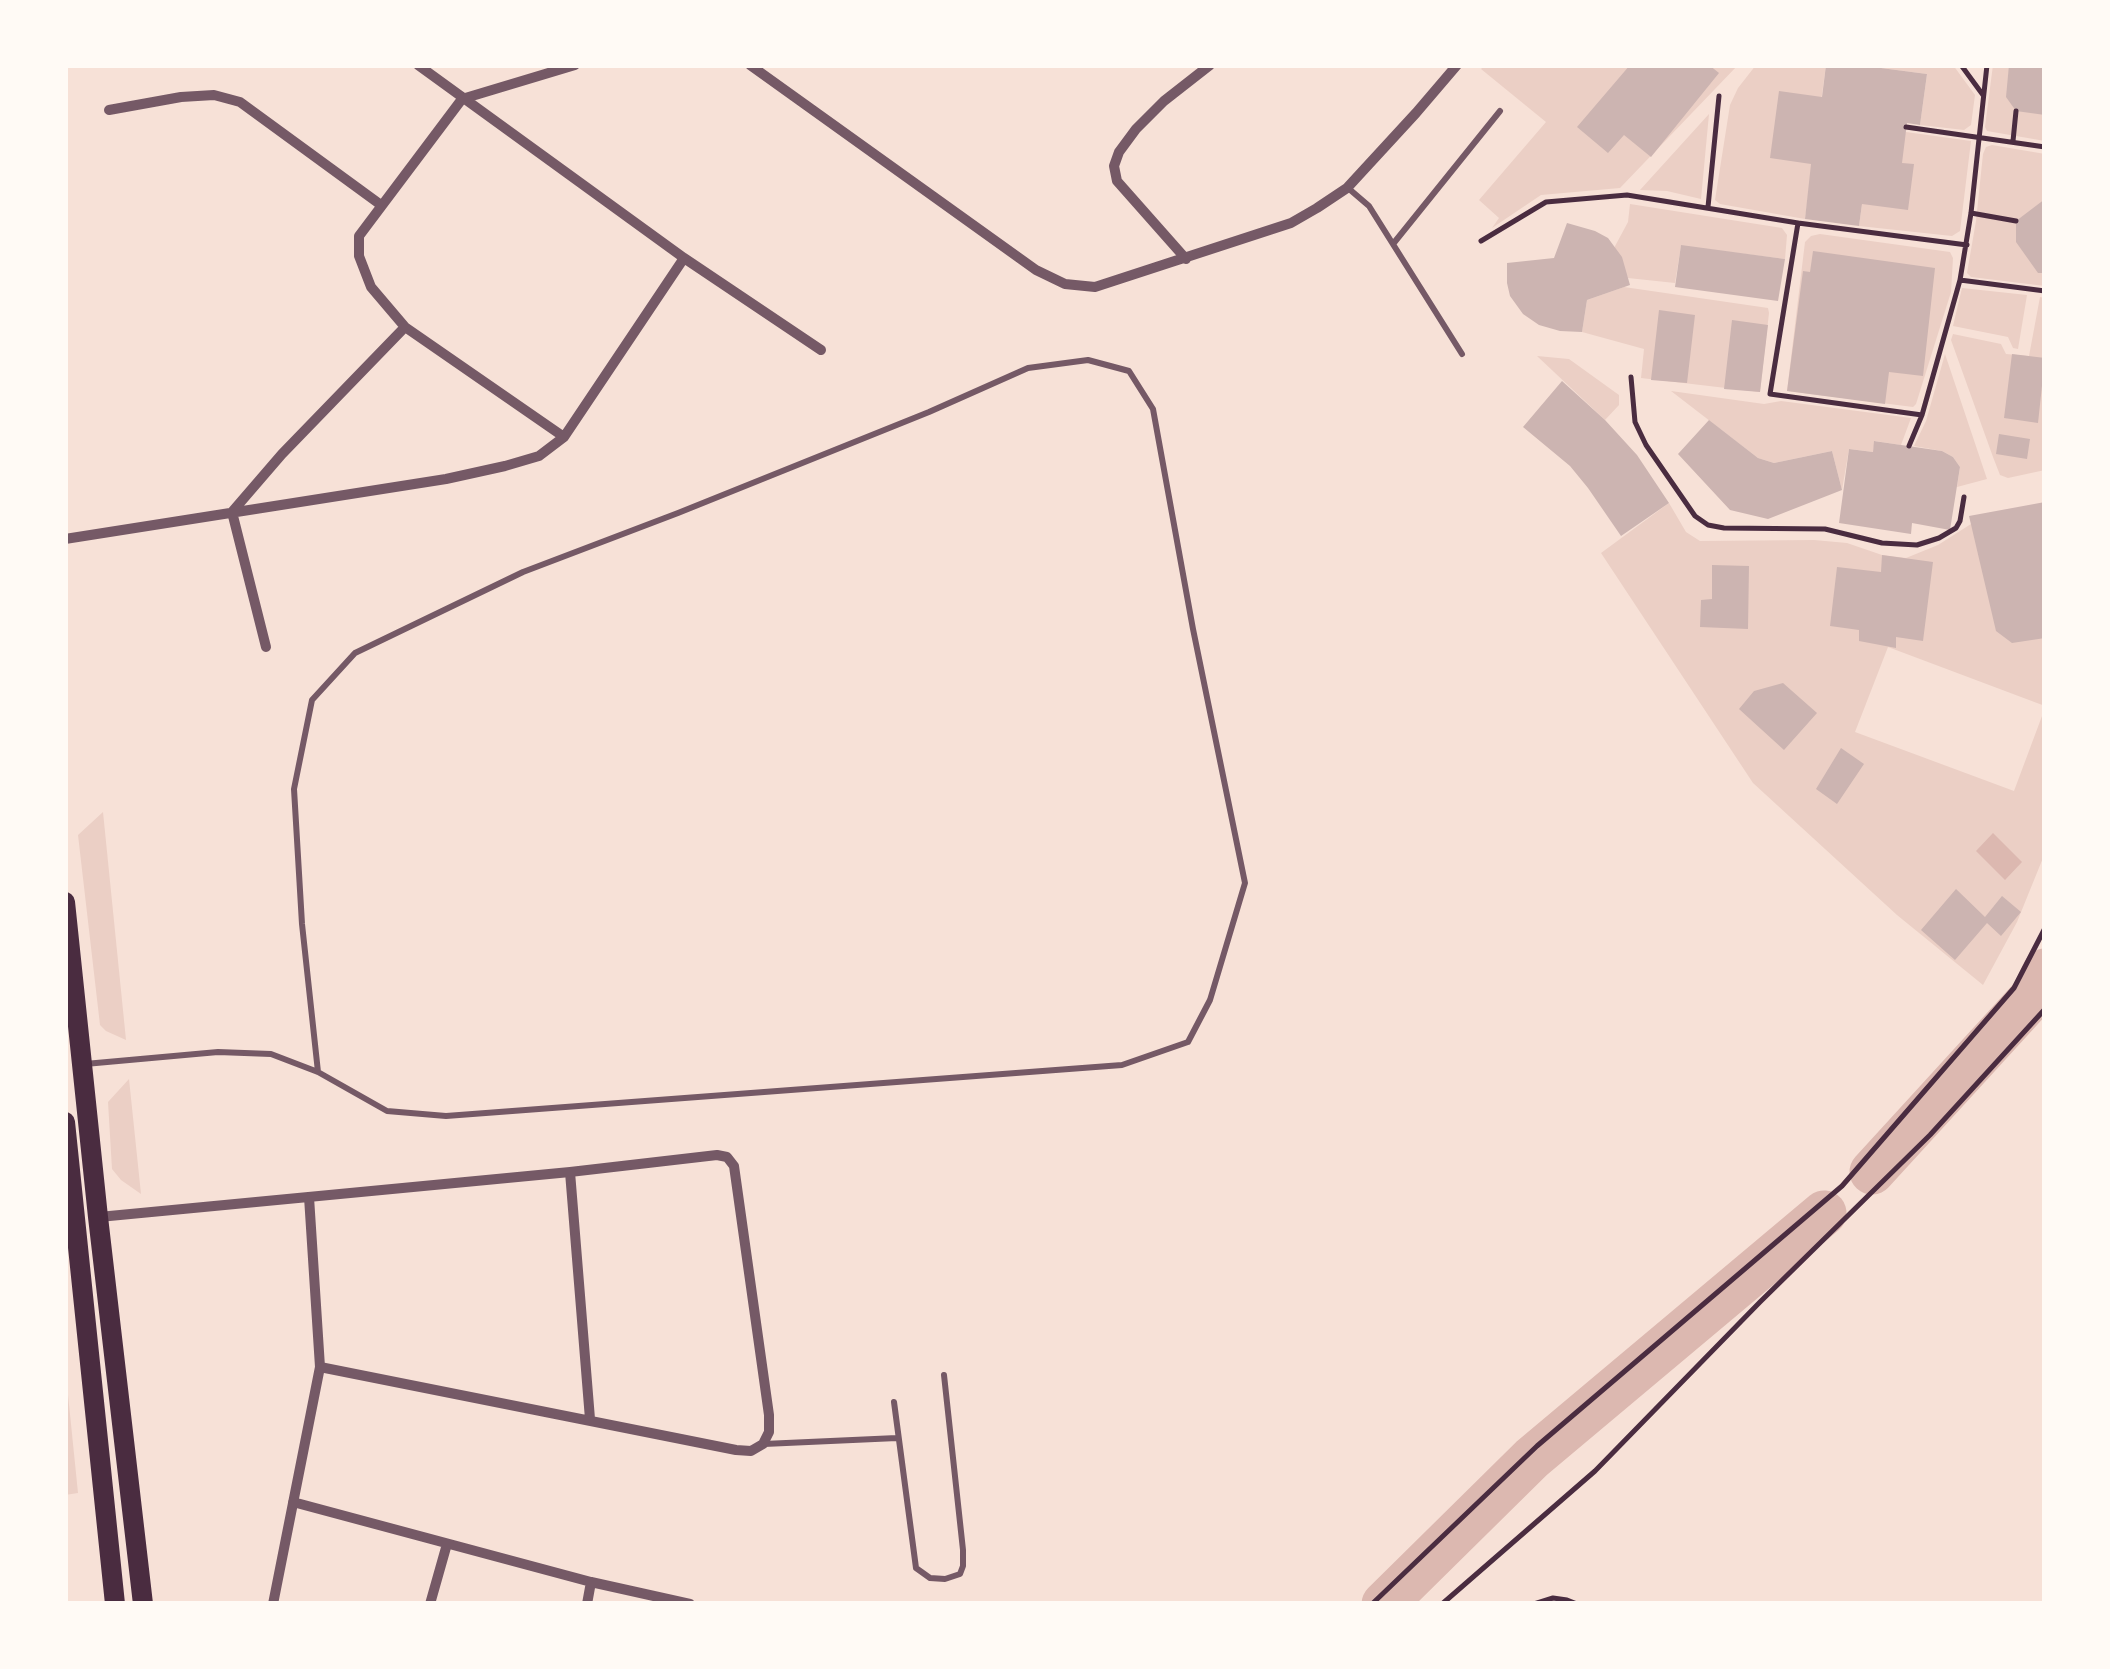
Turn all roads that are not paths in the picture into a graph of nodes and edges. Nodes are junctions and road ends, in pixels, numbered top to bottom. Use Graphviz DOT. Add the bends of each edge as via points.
graph roads {
  1 [pos="418,65"];
  2 [pos="575,65"];
  3 [pos="750,65"];
  4 [pos="1210,65"];
  5 [pos="1456,65"];
  6 [pos="548,68"];
  7 [pos="462,99"];
  8 [pos="109,110"];
  9 [pos="1500,110"];
  10 [pos="1347,188"];
  11 [pos="382,205"];
  12 [pos="1393,244"];
  13 [pos="684,258"];
  14 [pos="1186,259"];
  15 [pos="405,327"];
  16 [pos="820,350"];
  17 [pos="1462,354"];
  18 [pos="564,437"];
  19 [pos="232,512"];
  20 [pos="65,538"];
  21 [pos="266,647"];
  22 [pos="65,902"];
  23 [pos="82,1065"];
  24 [pos="318,1072"];
  25 [pos="65,1122"];
  26 [pos="570,1172"];
  27 [pos="69,1188"];
  28 [pos="310,1198"];
  29 [pos="98,1217"];
  30 [pos="320,1367"];
  31 [pos="944,1375"];
  32 [pos="894,1402"];
  33 [pos="590,1419"];
  34 [pos="897,1438"];
  35 [pos="763,1444"];
  36 [pos="293,1502"];
  37 [pos="447,1544"];
  38 [pos="591,1582"];
  39 [pos="115,1604"];
  40 [pos="143,1604"];
  41 [pos="273,1604"];
  42 [pos="430,1604"];
  43 [pos="586,1604"];
  44 [pos="690,1604"];
  1 -- 7 [label="street"];
  2 -- 6 [label="street"];
  3 -- 14 [label="street" via="1036,270 1065,284 1095,287"];
  4 -- 14 [label="street" via="1136,129 1114,166 1117,181"];
  5 -- 10 [label="street"];
  6 -- 7 [label="street"];
  7 -- 11 [label="street"];
  7 -- 13 [label="street"];
  8 -- 11 [label="street" via="182,96 240,102"];
  9 -- 12 [label="lane"];
  10 -- 12 [label="lane" via="1369,206"];
  10 -- 14 [label="street" via="1291,223"];
  11 -- 15 [label="street" via="359,236 359,256 371,287"];
  12 -- 17 [label="lane"];
  13 -- 16 [label="street"];
  13 -- 18 [label="street"];
  15 -- 18 [label="street"];
  15 -- 19 [label="street"];
  18 -- 19 [label="street" via="538,456 505,466"];
  19 -- 20 [label="street"];
  19 -- 21 [label="street"];
  22 -- 23 [label="highway"];
  23 -- 24 [label="lane" via="218,1052 270,1054"];
  23 -- 29 [label="highway"];
  24 -- 24 [label="lane" via="387,1111 446,1116 1122,1065 1188,1042 1210,1000 1245,883 1154,409 1129,371 1088,360 1028,368 522,572 355,653 312,700 294,790"];
  25 -- 27 [label="highway"];
  26 -- 28 [label="street"];
  26 -- 33 [label="street"];
  26 -- 35 [label="street" via="728,1157 769,1416"];
  27 -- 39 [label="highway"];
  28 -- 29 [label="street"];
  28 -- 30 [label="street"];
  29 -- 40 [label="highway"];
  30 -- 33 [label="street"];
  30 -- 36 [label="street"];
  31 -- 34 [label="lane" via="960,1574 930,1578 916,1568"];
  32 -- 34 [label="lane"];
  33 -- 35 [label="street" via="736,1450"];
  34 -- 35 [label="lane"];
  36 -- 37 [label="street"];
  36 -- 41 [label="street"];
  37 -- 38 [label="street"];
  37 -- 42 [label="street"];
  38 -- 43 [label="street"];
  38 -- 44 [label="street"];
}
